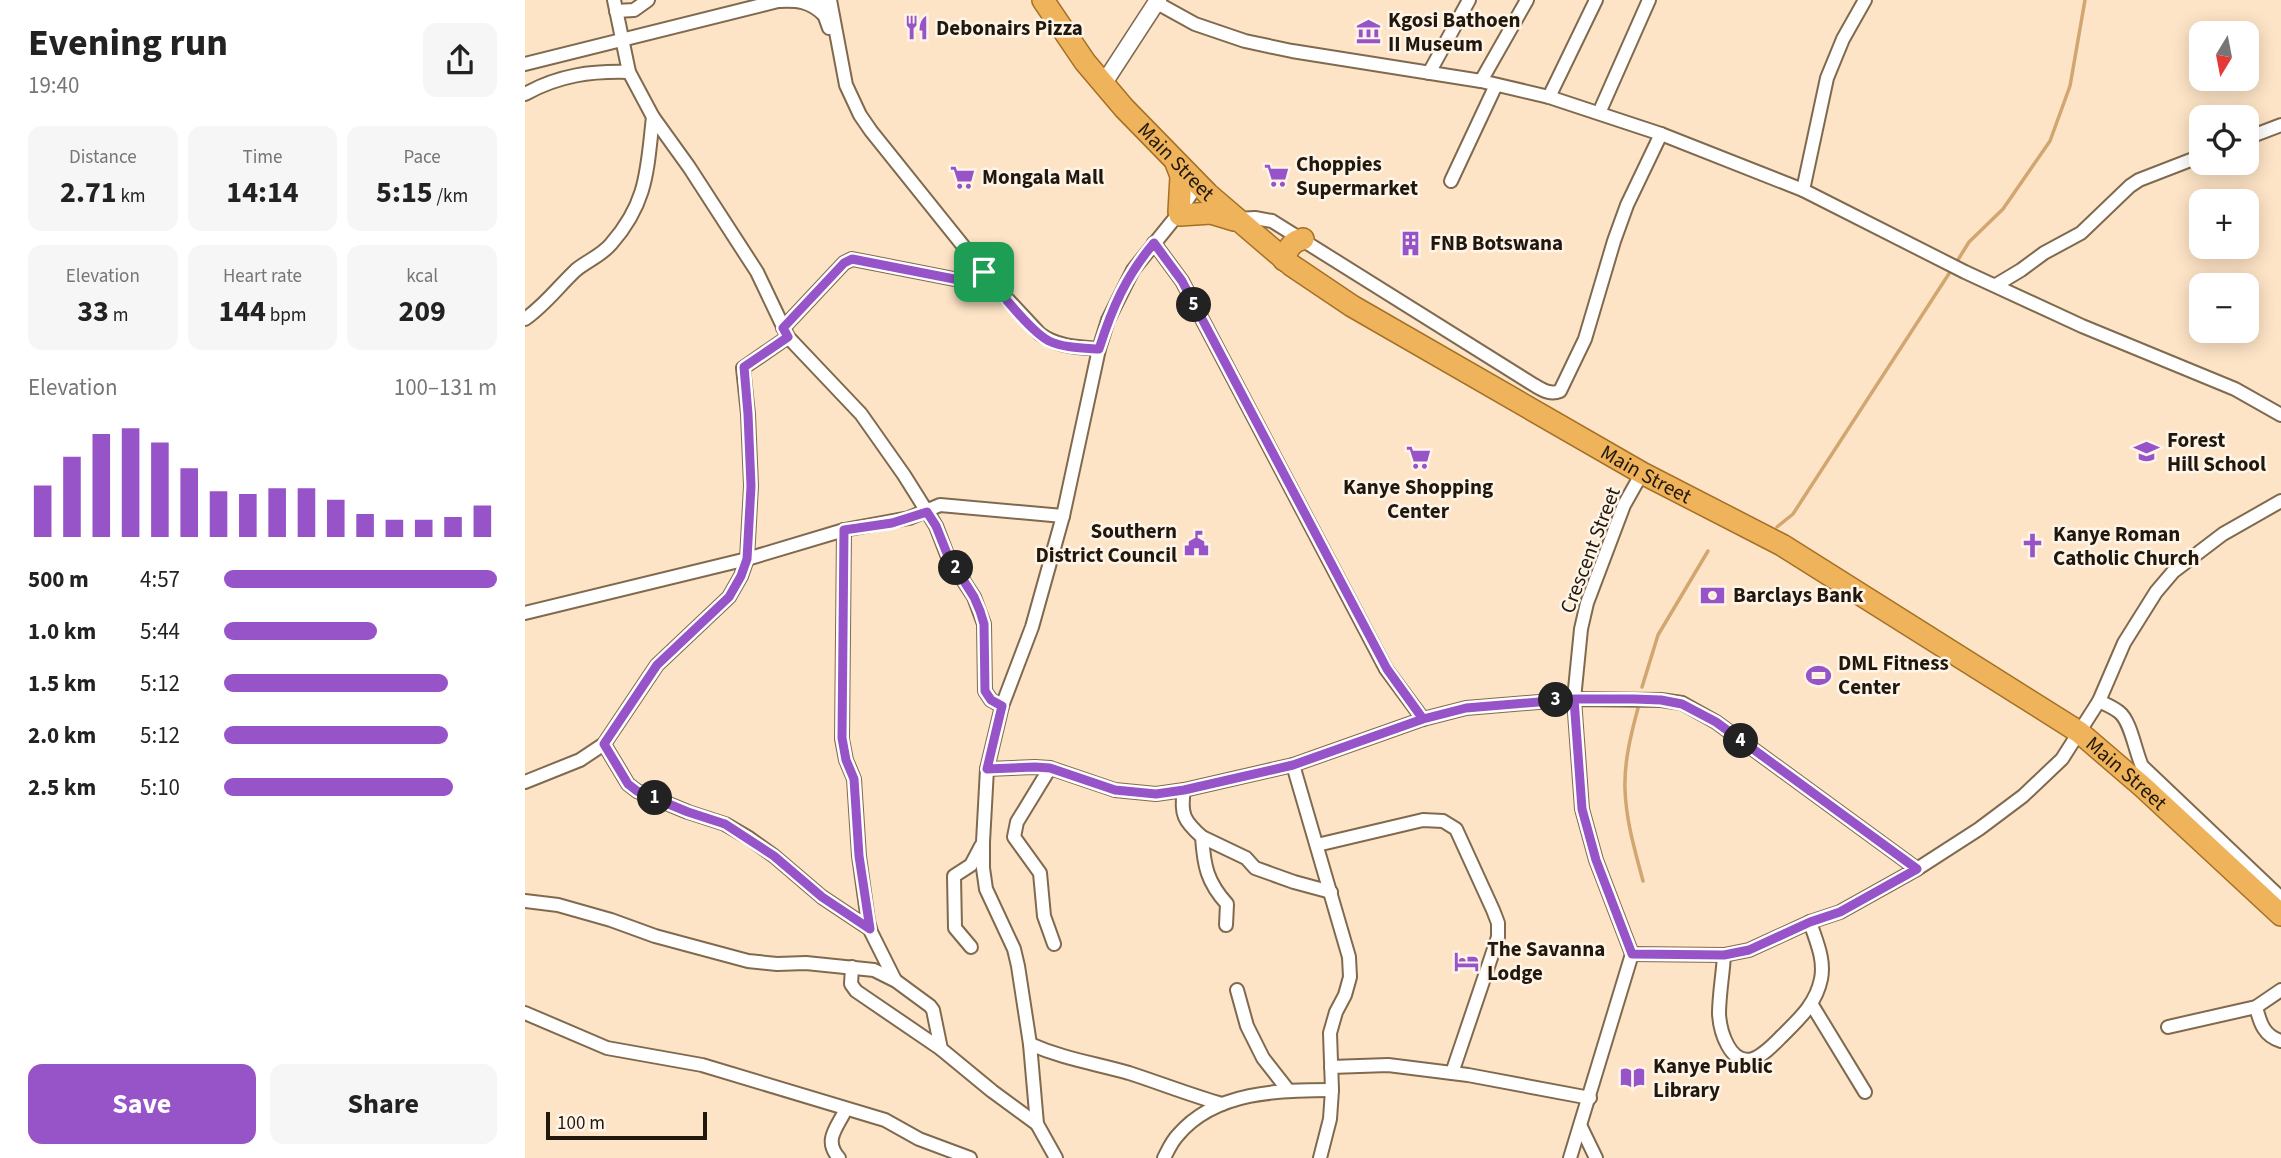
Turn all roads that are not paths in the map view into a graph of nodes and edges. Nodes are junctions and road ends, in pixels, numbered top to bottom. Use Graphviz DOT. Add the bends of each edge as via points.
graph roads {
  1 [pos="648,0"];
  2 [pos="751,0"];
  3 [pos="781,0"];
  4 [pos="819,0"];
  5 [pos="830,0"];
  6 [pos="841,0"];
  7 [pos="1043,0"];
  8 [pos="1469,0"];
  9 [pos="1527,0"];
  10 [pos="1596,0"];
  11 [pos="1649,0"];
  12 [pos="1865,0"];
  13 [pos="1158,1"];
  14 [pos="615,5"];
  15 [pos="829,16"];
  16 [pos="664,30"];
  17 [pos="621,40"];
  18 [pos="525,64"];
  19 [pos="629,72"];
  20 [pos="1429,74"];
  21 [pos="1481,81"];
  22 [pos="1104,83"];
  23 [pos="1496,85"];
  24 [pos="525,94"];
  25 [pos="1549,97"];
  26 [pos="1599,113"];
  27 [pos="653,117"];
  28 [pos="2281,125"];
  29 [pos="2259,133"];
  30 [pos="1661,134"];
  31 [pos="1175,160"];
  32 [pos="2189,161"];
  33 [pos="1451,181"];
  34 [pos="1203,189"];
  35 [pos="1803,190"];
  36 [pos="1178,215"];
  37 [pos="1240,223"];
  38 [pos="1303,239"];
  39 [pos="1154,243"];
  40 [pos="1284,260"];
  41 [pos="984,272"];
  42 [pos="1996,285"];
  43 [pos="525,319"];
  44 [pos="786,332"];
  45 [pos="1099,349"];
  46 [pos="2281,415"];
  47 [pos="1642,473"];
  48 [pos="2281,500"];
  49 [pos="927,512"];
  50 [pos="1063,516"];
  51 [pos="844,530"];
  52 [pos="747,559"];
  53 [pos="525,613"];
  54 [pos="1574,699"];
  55 [pos="2099,701"];
  56 [pos="1002,706"];
  57 [pos="1423,719"];
  58 [pos="2079,732"];
  59 [pos="604,744"];
  60 [pos="1293,765"];
  61 [pos="1050,768"];
  62 [pos="987,769"];
  63 [pos="525,782"];
  64 [pos="1184,790"];
  65 [pos="1202,837"];
  66 [pos="983,842"];
  67 [pos="1317,845"];
  68 [pos="1917,869"];
  69 [pos="1331,892"];
  70 [pos="2281,898"];
  71 [pos="525,901"];
  72 [pos="2281,915"];
  73 [pos="1810,922"];
  74 [pos="1226,925"];
  75 [pos="870,929"];
  76 [pos="1054,944"];
  77 [pos="971,947"];
  78 [pos="1632,954"];
  79 [pos="1724,955"];
  80 [pos="852,967"];
  81 [pos="896,981"];
  82 [pos="1237,990"];
  83 [pos="2281,990"];
  84 [pos="1812,1004"];
  85 [pos="2256,1007"];
  86 [pos="525,1013"];
  87 [pos="2168,1027"];
  88 [pos="2281,1041"];
  89 [pos="1030,1044"];
  90 [pos="941,1049"];
  91 [pos="1331,1067"];
  92 [pos="1452,1073"];
  93 [pos="1288,1090"];
  94 [pos="1332,1090"];
  95 [pos="1865,1092"];
  96 [pos="1590,1098"];
  97 [pos="1222,1104"];
  98 [pos="846,1109"];
  99 [pos="1037,1124"];
  100 [pos="1581,1127"];
  101 [pos="839,1158"];
  102 [pos="970,1158"];
  103 [pos="1056,1158"];
  104 [pos="1164,1158"];
  105 [pos="1320,1158"];
  106 [pos="1570,1158"];
  107 [pos="1596,1158"];
  1 -- 14 [label="street" via="633,10"];
  2 -- 16 [label="street"];
  3 -- 15 [label="street" via="804,2"];
  3 -- 16 [label="street"];
  4 -- 15 [label="street"];
  5 -- 15 [label="street"];
  6 -- 15 [label="street"];
  7 -- 22 [label="highway, Main Street"];
  8 -- 20 [label="street"];
  9 -- 21 [label="street"];
  10 -- 25 [label="street"];
  11 -- 26 [label="street"];
  12 -- 35 [label="street" via="1827,78"];
  13 -- 20 [label="street" via="1195,24 1245,41"];
  13 -- 22 [label="street"];
  14 -- 17 [label="street"];
  15 -- 41 [label="street" via="846,85 860,115"];
  16 -- 17 [label="street"];
  17 -- 18 [label="street"];
  17 -- 19 [label="street"];
  19 -- 24 [label="street" via="585,72"];
  19 -- 27 [label="street"];
  20 -- 21 [label="street"];
  21 -- 23 [label="street"];
  22 -- 31 [label="highway, Main Street"];
  23 -- 25 [label="street"];
  23 -- 33 [label="street"];
  25 -- 26 [label="street"];
  26 -- 30 [label="street"];
  27 -- 43 [label="street" via="645,184 632,215 610,246 576,270 542,308"];
  27 -- 44 [label="street" via="757,272"];
  28 -- 29 [label="street"];
  30 -- 35 [label="street"];
  30 -- 38 [label="street" via="1627,205 1585,339 1560,391 1554,393 1534,385"];
  31 -- 34 [label="highway, Main Street"];
  31 -- 36 [label="highway" via="1181,176"];
  32 -- 42 [label="street" via="2139,180 2081,233"];
  34 -- 36 [label="street" via="1196,206"];
  34 -- 37 [label="highway, Main Street"];
  35 -- 42 [label="street"];
  36 -- 37 [label="highway" via="1216,214"];
  36 -- 39 [label="street"];
  37 -- 38 [label="street" via="1255,218 1272,221"];
  37 -- 40 [label="highway, Main Street"];
  38 -- 40 [label="highway" via="1289,247"];
  39 -- 45 [label="street" via="1121,291"];
  39 -- 57 [label="street" via="1182,281 1387,669"];
  40 -- 47 [label="highway, Main Street" via="1352,306"];
  41 -- 44 [label="street" via="975,279 954,279 852,259"];
  41 -- 45 [label="street" via="1049,340"];
  42 -- 46 [label="street" via="2235,389"];
  44 -- 49 [label="street" via="861,414"];
  44 -- 52 [label="street" via="743,369 751,486"];
  45 -- 50 [label="street"];
  47 -- 54 [label="street, Crescent Street" via="1624,505 1587,603"];
  47 -- 58 [label="highway, Main Street" via="1782,545"];
  48 -- 55 [label="street" via="2223,534 2173,572 2124,643"];
  49 -- 50 [label="street" via="944,504"];
  49 -- 51 [label="street"];
  49 -- 56 [label="street" via="980,611 985,691"];
  50 -- 56 [label="street" via="1032,628"];
  51 -- 52 [label="street"];
  51 -- 75 [label="street" via="842,738 854,779"];
  52 -- 53 [label="street"];
  52 -- 59 [label="street" via="729,597 657,665"];
  54 -- 57 [label="street" via="1466,708"];
  54 -- 68 [label="street" via="1682,704 1716,722"];
  54 -- 78 [label="street, Crescent Street" via="1582,809"];
  55 -- 58 [label="street"];
  55 -- 70 [label="street" via="2127,720 2142,766"];
  56 -- 62 [label="street"];
  57 -- 60 [label="street"];
  58 -- 68 [label="street" via="2062,759 2023,796"];
  58 -- 72 [label="highway, Main Street"];
  59 -- 63 [label="street" via="580,760"];
  59 -- 75 [label="street" via="637,791 725,824"];
  60 -- 64 [label="street"];
  60 -- 67 [label="street"];
  61 -- 62 [label="street"];
  61 -- 64 [label="street" via="1115,790 1156,794"];
  61 -- 76 [label="street" via="1017,822 1014,837 1040,873 1044,916"];
  62 -- 66 [label="street"];
  64 -- 65 [label="street" via="1181,807 1188,824"];
  65 -- 69 [label="street" via="1255,867"];
  65 -- 74 [label="street" via="1213,888 1227,904"];
  66 -- 77 [label="street" via="971,865 954,876 955,928"];
  66 -- 89 [label="street" via="986,889 1014,949"];
  67 -- 69 [label="street"];
  67 -- 92 [label="street" via="1423,820 1443,821 1455,830 1493,910 1498,937"];
  68 -- 73 [label="street" via="1840,912"];
  69 -- 91 [label="street" via="1350,977 1330,1033"];
  71 -- 80 [label="street" via="558,905 748,961"];
  73 -- 79 [label="street" via="1749,950"];
  73 -- 84 [label="street" via="1822,959"];
  75 -- 81 [label="street"];
  78 -- 79 [label="street"];
  78 -- 96 [label="street"];
  79 -- 84 [label="street" via="1719,1016 1734,1056 1754,1059 1767,1051"];
  80 -- 81 [label="street" via="874,970"];
  80 -- 90 [label="street" via="851,984 856,991"];
  81 -- 90 [label="street" via="933,1010"];
  82 -- 93 [label="street" via="1247,1026 1263,1058"];
  83 -- 85 [label="street"];
  84 -- 95 [label="street"];
  85 -- 87 [label="street"];
  85 -- 88 [label="street" via="2260,1025"];
  86 -- 98 [label="street" via="607,1048 702,1065"];
  89 -- 97 [label="street"];
  89 -- 99 [label="street"];
  90 -- 99 [label="street"];
  91 -- 92 [label="street" via="1388,1065"];
  91 -- 94 [label="street"];
  92 -- 96 [label="street"];
  93 -- 94 [label="street"];
  93 -- 97 [label="street"];
  94 -- 105 [label="street"];
  96 -- 100 [label="street"];
  97 -- 104 [label="street" via="1195,1118 1177,1135"];
  98 -- 101 [label="street" via="830,1141"];
  98 -- 102 [label="street" via="885,1120"];
  99 -- 103 [label="street"];
  100 -- 106 [label="street"];
  100 -- 107 [label="street"];
}
